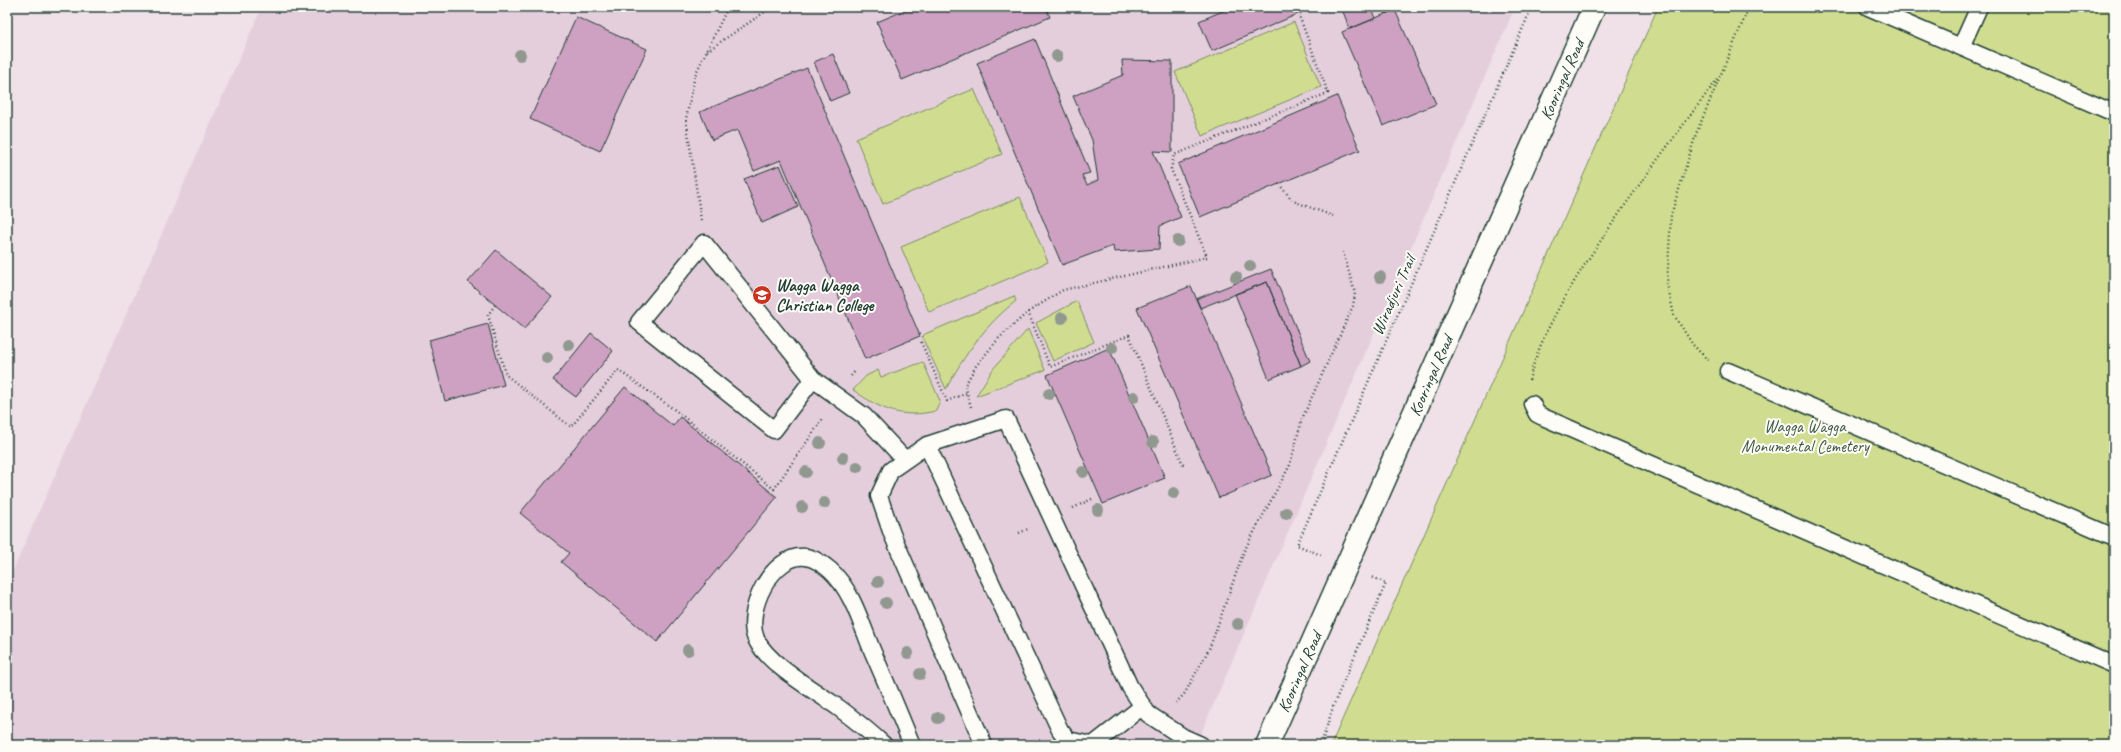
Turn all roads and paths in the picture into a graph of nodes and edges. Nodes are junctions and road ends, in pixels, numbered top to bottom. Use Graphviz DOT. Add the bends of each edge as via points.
graph roads {
  1 [pos="728,7"];
  2 [pos="772,7"];
  3 [pos="1300,7"];
  4 [pos="1532,7"];
  5 [pos="1594,7"];
  6 [pos="1749,7"];
  7 [pos="1868,7"];
  8 [pos="1979,7"];
  9 [pos="1961,47"];
  10 [pos="707,51"];
  11 [pos="1722,73"];
  12 [pos="2114,113"];
  13 [pos="1279,184"];
  14 [pos="1333,216"];
  15 [pos="704,243"];
  16 [pos="1344,252"];
  17 [pos="495,305"];
  18 [pos="1028,312"];
  19 [pos="921,342"];
  20 [pos="856,370"];
  21 [pos="1728,371"];
  22 [pos="813,379"];
  23 [pos="967,393"];
  24 [pos="837,396"];
  25 [pos="1532,404"];
  26 [pos="976,428"];
  27 [pos="927,444"];
  28 [pos="905,460"];
  29 [pos="1184,467"];
  30 [pos="2114,537"];
  31 [pos="1346,566"];
  32 [pos="2114,665"];
  33 [pos="1143,706"];
  34 [pos="1161,722"];
  35 [pos="884,745"];
  36 [pos="912,745"];
  37 [pos="984,745"];
  38 [pos="1092,745"];
  39 [pos="1201,745"];
  40 [pos="1267,745"];
  41 [pos="1321,745"];
  1 -- 10 [label="path"];
  2 -- 10 [label="path"];
  3 -- 18 [label="path" via="1300,18 1328,94 1174,155 1171,169 1207,258 1063,290"];
  4 -- 31 [label="path, Wiradjuri Trail" via="1297,545"];
  5 -- 31 [label="main road, Kooringal Road"];
  6 -- 11 [label="path"];
  7 -- 9 [label="lane"];
  8 -- 9 [label="lane"];
  9 -- 12 [label="lane"];
  10 -- 15 [label="path" via="695,75 686,119"];
  11 -- 21 [label="path" via="1696,134 1671,215 1667,284 1674,315 1693,345 1709,360"];
  11 -- 25 [label="path" via="1637,187 1559,308 1533,367 1528,385"];
  13 -- 14 [label="path" via="1292,201"];
  15 -- 22 [label="lane"];
  15 -- 22 [label="lane" via="639,322 774,430"];
  16 -- 34 [label="path" via="1355,293 1354,306 1302,419 1290,465 1244,551 1210,647 1185,693"];
  17 -- 24 [label="path" via="488,315 506,375 571,427 618,370 675,410 774,489"];
  18 -- 23 [label="path" via="999,338 976,366 965,385"];
  18 -- 29 [label="path" via="1050,367 1130,335"];
  19 -- 23 [label="path" via="947,401"];
  20 -- 24 [label="path"];
  21 -- 30 [label="lane"];
  22 -- 24 [label="lane"];
  23 -- 26 [label="path"];
  24 -- 28 [label="lane" via="864,416"];
  25 -- 32 [label="lane" via="1537,414 1543,417"];
  26 -- 27 [label="lane"];
  26 -- 33 [label="lane" via="1006,418 1130,687"];
  27 -- 28 [label="lane"];
  27 -- 38 [label="lane" via="1060,730 1068,740"];
  28 -- 37 [label="lane" via="891,470 879,496 892,534"];
  31 -- 40 [label="main road, Kooringal Road"];
  31 -- 41 [label="path" via="1386,583 1334,704"];
  33 -- 34 [label="lane" via="1148,714"];
  33 -- 38 [label="lane"];
  34 -- 39 [label="lane" via="1183,737"];
  35 -- 36 [label="lane" via="839,708 786,671 765,652 756,639 752,625 757,598 765,584 783,564 794,558 806,557 824,566 838,580 856,611"];
}
